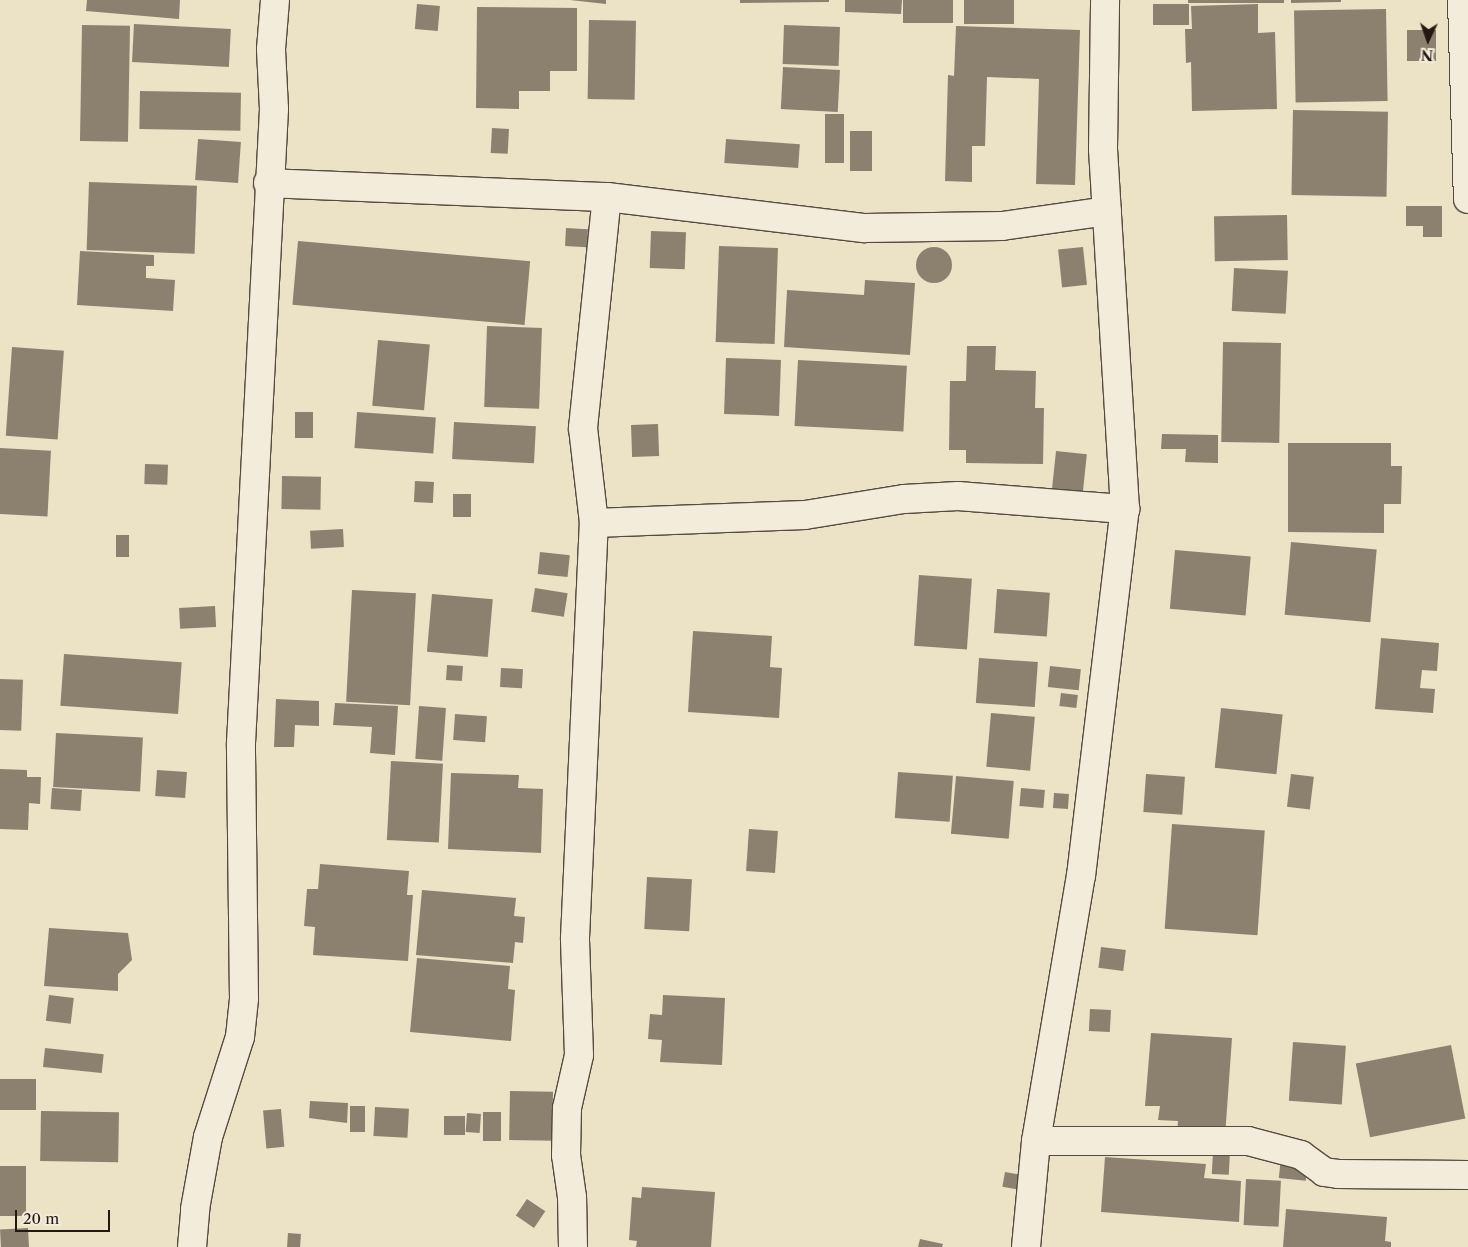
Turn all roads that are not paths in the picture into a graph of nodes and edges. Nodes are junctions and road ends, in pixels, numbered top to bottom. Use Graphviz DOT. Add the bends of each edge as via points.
graph roads {
  1 [pos="275,0"];
  2 [pos="1105,0"];
  3 [pos="1462,0"];
  4 [pos="268,183"];
  5 [pos="606,197"];
  6 [pos="1468,199"];
  7 [pos="1107,211"];
  8 [pos="1125,510"];
  9 [pos="594,523"];
  10 [pos="1036,1141"];
  11 [pos="1468,1175"];
  12 [pos="192,1247"];
  13 [pos="573,1247"];
  14 [pos="1026,1247"];
  1 -- 4 [label="street" via="271,49 274,109"];
  2 -- 7 [label="street" via="1103,149"];
  3 -- 6 [label="street"];
  4 -- 5 [label="street"];
  4 -- 12 [label="street" via="241,744 244,998 240,1037 208,1137 195,1209"];
  5 -- 7 [label="street" via="865,228 1002,226"];
  5 -- 9 [label="street" via="583,428"];
  7 -- 8 [label="street"];
  8 -- 9 [label="street" via="958,496 895,500 805,515"];
  8 -- 10 [label="street" via="1081,876"];
  9 -- 13 [label="street" via="575,938 580,1055 567,1118 566,1155 572,1197"];
  10 -- 11 [label="street" via="1248,1141 1301,1155 1324,1172"];
  10 -- 14 [label="street"];
}
